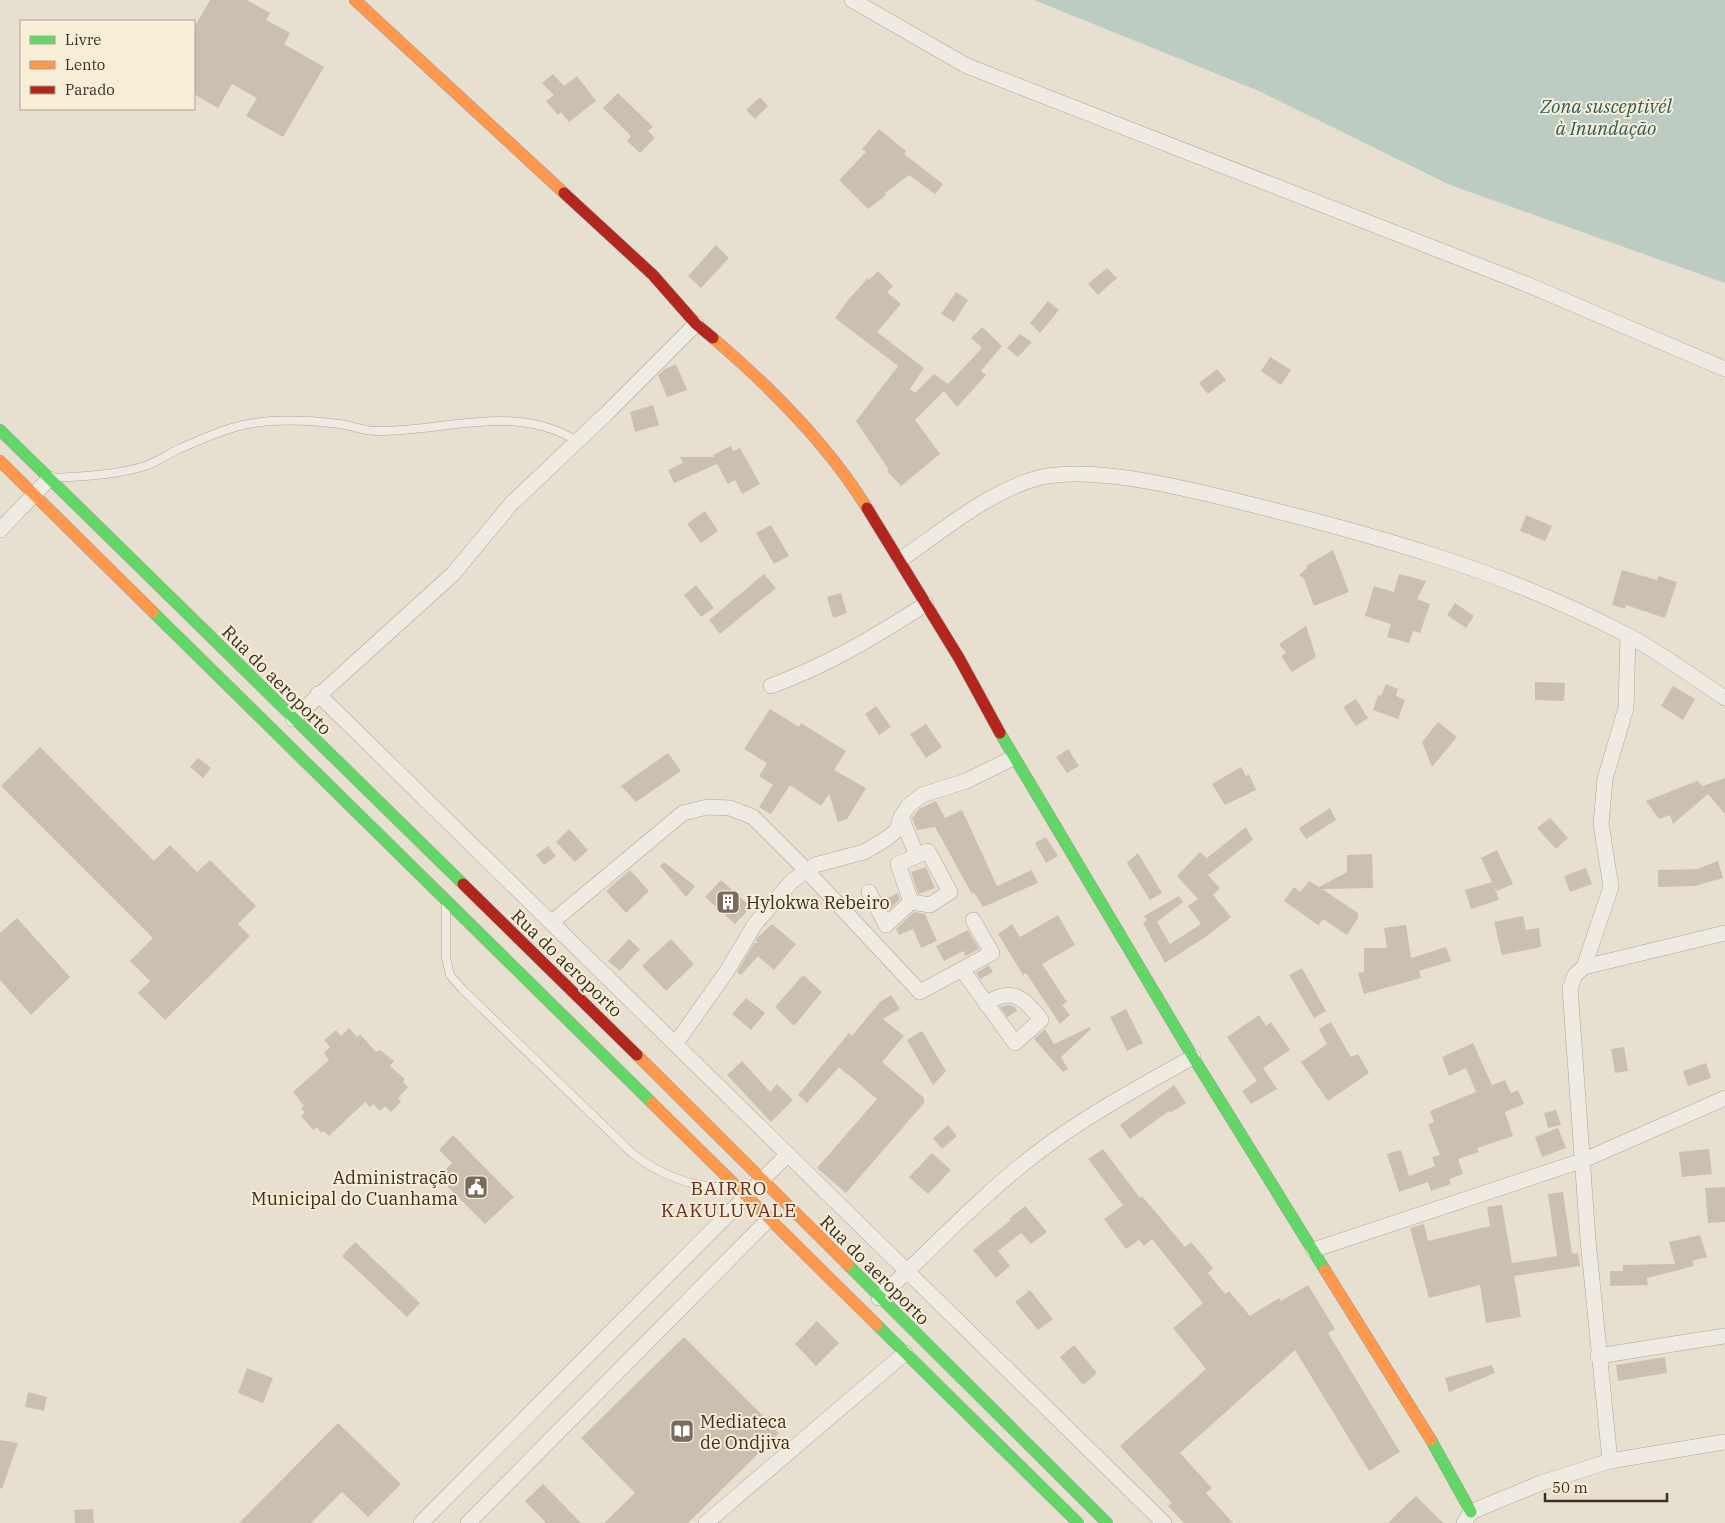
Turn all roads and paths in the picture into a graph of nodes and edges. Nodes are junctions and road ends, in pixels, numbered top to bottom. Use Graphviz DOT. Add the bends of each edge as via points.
graph roads {
  1 [pos="355,0"];
  2 [pos="852,0"];
  3 [pos="696,324"];
  4 [pos="1725,369"];
  5 [pos="0,430"];
  6 [pos="577,441"];
  7 [pos="2,465"];
  8 [pos="49,479"];
  9 [pos="35,494"];
  10 [pos="0,530"];
  11 [pos="900,560"];
  12 [pos="926,604"];
  13 [pos="1628,636"];
  14 [pos="771,686"];
  15 [pos="318,694"];
  16 [pos="1725,698"];
  17 [pos="293,719"];
  18 [pos="1013,758"];
  19 [pos="901,817"];
  20 [pos="916,856"];
  21 [pos="806,870"];
  22 [pos="869,892"];
  23 [pos="446,901"];
  24 [pos="911,902"];
  25 [pos="973,920"];
  26 [pos="552,922"];
  27 [pos="1725,933"];
  28 [pos="1584,967"];
  29 [pos="963,970"];
  30 [pos="986,1004"];
  31 [pos="676,1044"];
  32 [pos="1193,1057"];
  33 [pos="1725,1098"];
  34 [pos="788,1154"];
  35 [pos="1584,1160"];
  36 [pos="761,1181"];
  37 [pos="741,1192"];
  38 [pos="769,1219"];
  39 [pos="1313,1250"];
  40 [pos="908,1271"];
  41 [pos="879,1298"];
  42 [pos="1725,1336"];
  43 [pos="905,1353"];
  44 [pos="1598,1356"];
  45 [pos="1725,1442"];
  46 [pos="1610,1461"];
  47 [pos="1467,1518"];
  48 [pos="421,1523"];
  49 [pos="468,1523"];
  50 [pos="706,1523"];
  51 [pos="1078,1523"];
  52 [pos="1106,1523"];
  53 [pos="1163,1523"];
  1 -- 3 [label="main road" via="652,275"];
  2 -- 4 [label="street" via="967,66 1526,284"];
  3 -- 6 [label="street"];
  3 -- 11 [label="main road" via="755,374 834,460"];
  5 -- 8 [label="main road, Rua do aeroporto"];
  6 -- 8 [label="lane" via="544,426 510,421 475,421 376,431 317,422 275,420 242,426 178,449 147,465 115,474"];
  6 -- 15 [label="street" via="511,504 453,574"];
  7 -- 9 [label="main road"];
  8 -- 9 [label="street"];
  8 -- 17 [label="main road, Rua do aeroporto"];
  9 -- 10 [label="street"];
  9 -- 23 [label="main road"];
  11 -- 12 [label="main road"];
  11 -- 13 [label="street" via="1008,488 1040,478 1083,473 1180,487 1354,529 1458,562 1560,602"];
  12 -- 14 [label="street" via="813,671"];
  12 -- 18 [label="main road"];
  13 -- 16 [label="street"];
  13 -- 28 [label="street" via="1626,708 1605,779 1601,824 1611,886"];
  15 -- 17 [label="street"];
  15 -- 26 [label="street"];
  17 -- 36 [label="main road, Rua do aeroporto"];
  18 -- 19 [label="street" via="966,781 922,795"];
  18 -- 32 [label="main road"];
  19 -- 20 [label="street"];
  19 -- 21 [label="street" via="897,830 886,840 864,852"];
  20 -- 24 [label="street" via="898,864"];
  20 -- 24 [label="street" via="928,851 950,892 930,905"];
  21 -- 26 [label="street" via="753,817 730,808 708,807 683,813"];
  21 -- 29 [label="street" via="920,992"];
  21 -- 31 [label="street" via="786,887 755,924"];
  22 -- 24 [label="street" via="886,925"];
  23 -- 37 [label="main road"];
  23 -- 37 [label="lane" via="446,958 450,975 462,989 633,1154 654,1170 709,1188"];
  25 -- 29 [label="street" via="992,953"];
  26 -- 31 [label="street"];
  27 -- 28 [label="street"];
  28 -- 35 [label="street" via="1574,975 1569,1003"];
  29 -- 30 [label="street"];
  31 -- 34 [label="street"];
  32 -- 39 [label="main road"];
  32 -- 40 [label="street" via="1115,1101 1040,1150"];
  33 -- 35 [label="street"];
  34 -- 36 [label="street"];
  34 -- 40 [label="street"];
  35 -- 39 [label="street"];
  35 -- 44 [label="street"];
  36 -- 37 [label="street"];
  36 -- 41 [label="main road, Rua do aeroporto"];
  37 -- 38 [label="main road"];
  37 -- 48 [label="street"];
  38 -- 43 [label="main road"];
  38 -- 49 [label="street"];
  39 -- 47 [label="main road" via="1433,1443"];
  40 -- 41 [label="street"];
  40 -- 53 [label="street"];
  41 -- 52 [label="main road, Rua do aeroporto"];
  42 -- 44 [label="street"];
  43 -- 50 [label="street"];
  43 -- 51 [label="main road"];
  44 -- 46 [label="street"];
  45 -- 46 [label="street"];
  46 -- 47 [label="street" via="1541,1483"];
}
